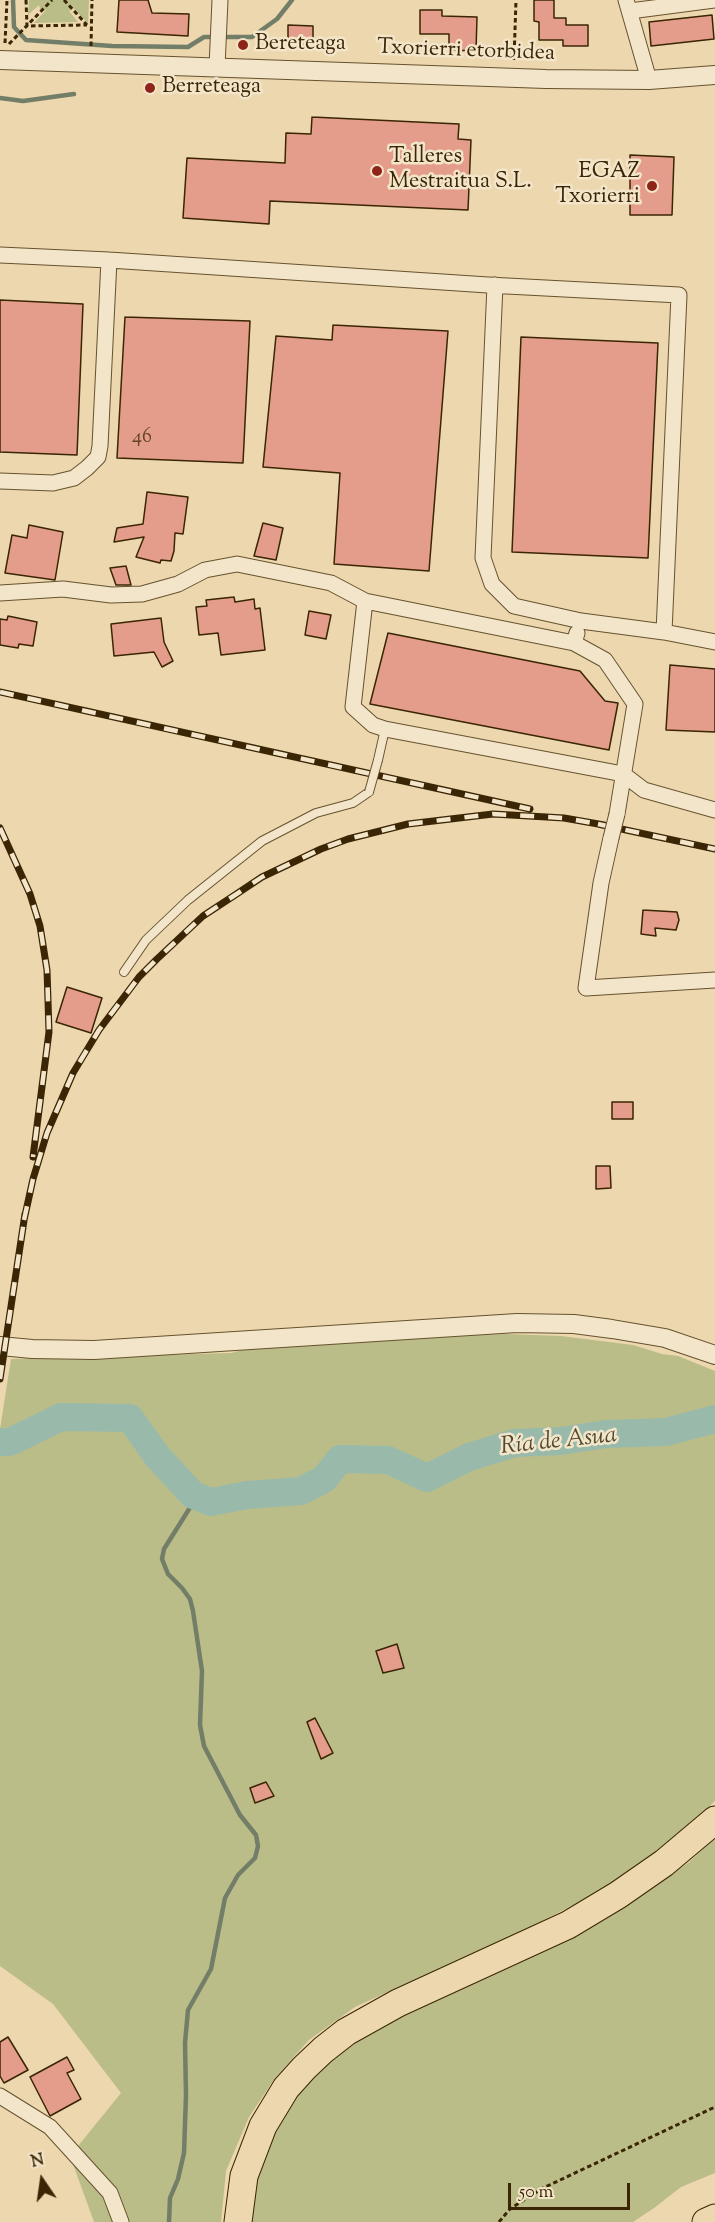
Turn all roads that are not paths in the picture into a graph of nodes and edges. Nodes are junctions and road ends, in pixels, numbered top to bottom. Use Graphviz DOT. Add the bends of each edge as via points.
graph roads {
  1 [pos="220,0"];
  2 [pos="715,0"];
  3 [pos="628,6"];
  4 [pos="3,54"];
  5 [pos="217,67"];
  6 [pos="715,75"];
  7 [pos="649,80"];
  8 [pos="0,255"];
  9 [pos="109,260"];
  10 [pos="495,285"];
  11 [pos="0,481"];
  12 [pos="0,593"];
  13 [pos="365,601"];
  14 [pos="581,621"];
  15 [pos="664,632"];
  16 [pos="715,642"];
  17 [pos="574,643"];
  18 [pos="385,729"];
  19 [pos="623,774"];
  20 [pos="715,810"];
  21 [pos="124,972"];
  22 [pos="715,980"];
  23 [pos="0,1346"];
  24 [pos="715,1355"];
  25 [pos="715,1820"];
  26 [pos="0,2096"];
  27 [pos="715,2218"];
  28 [pos="121,2222"];
  29 [pos="238,2222"];
  30 [pos="706,2222"];
  1 -- 5 [label="street"];
  2 -- 3 [label="street"];
  3 -- 7 [label="street"];
  4 -- 5 [label="street, Txorierri etorbidea"];
  5 -- 7 [label="street, Txorierri etorbidea"];
  6 -- 7 [label="street, Txorierri etorbidea"];
  8 -- 9 [label="street"];
  9 -- 10 [label="street"];
  9 -- 11 [label="street" via="98,457 74,477 64,480"];
  10 -- 14 [label="street" via="483,558 492,584 514,606"];
  10 -- 15 [label="street" via="679,295"];
  12 -- 13 [label="street" via="63,589 142,594 178,584 205,570 237,564 331,583"];
  13 -- 17 [label="street"];
  13 -- 18 [label="street" via="353,707 373,725"];
  14 -- 15 [label="street"];
  14 -- 17 [label="street"];
  15 -- 16 [label="street"];
  17 -- 19 [label="street" via="605,660 635,704"];
  18 -- 19 [label="street"];
  18 -- 21 [label="lane, bridge" via="369,792 353,803 316,813 262,842 188,900 146,940"];
  19 -- 20 [label="street" via="644,790"];
  19 -- 22 [label="street, bridge" via="599,894 586,988"];
  23 -- 24 [label="street" via="94,1350 517,1323 574,1324 665,1338"];
  25 -- 29 [label="highway" via="664,1863 568,1925 398,2002 323,2050 286,2088 263,2126 244,2176"];
  26 -- 28 [label="street" via="50,2127 110,2193"];
  27 -- 30 [label="highway"];
}
